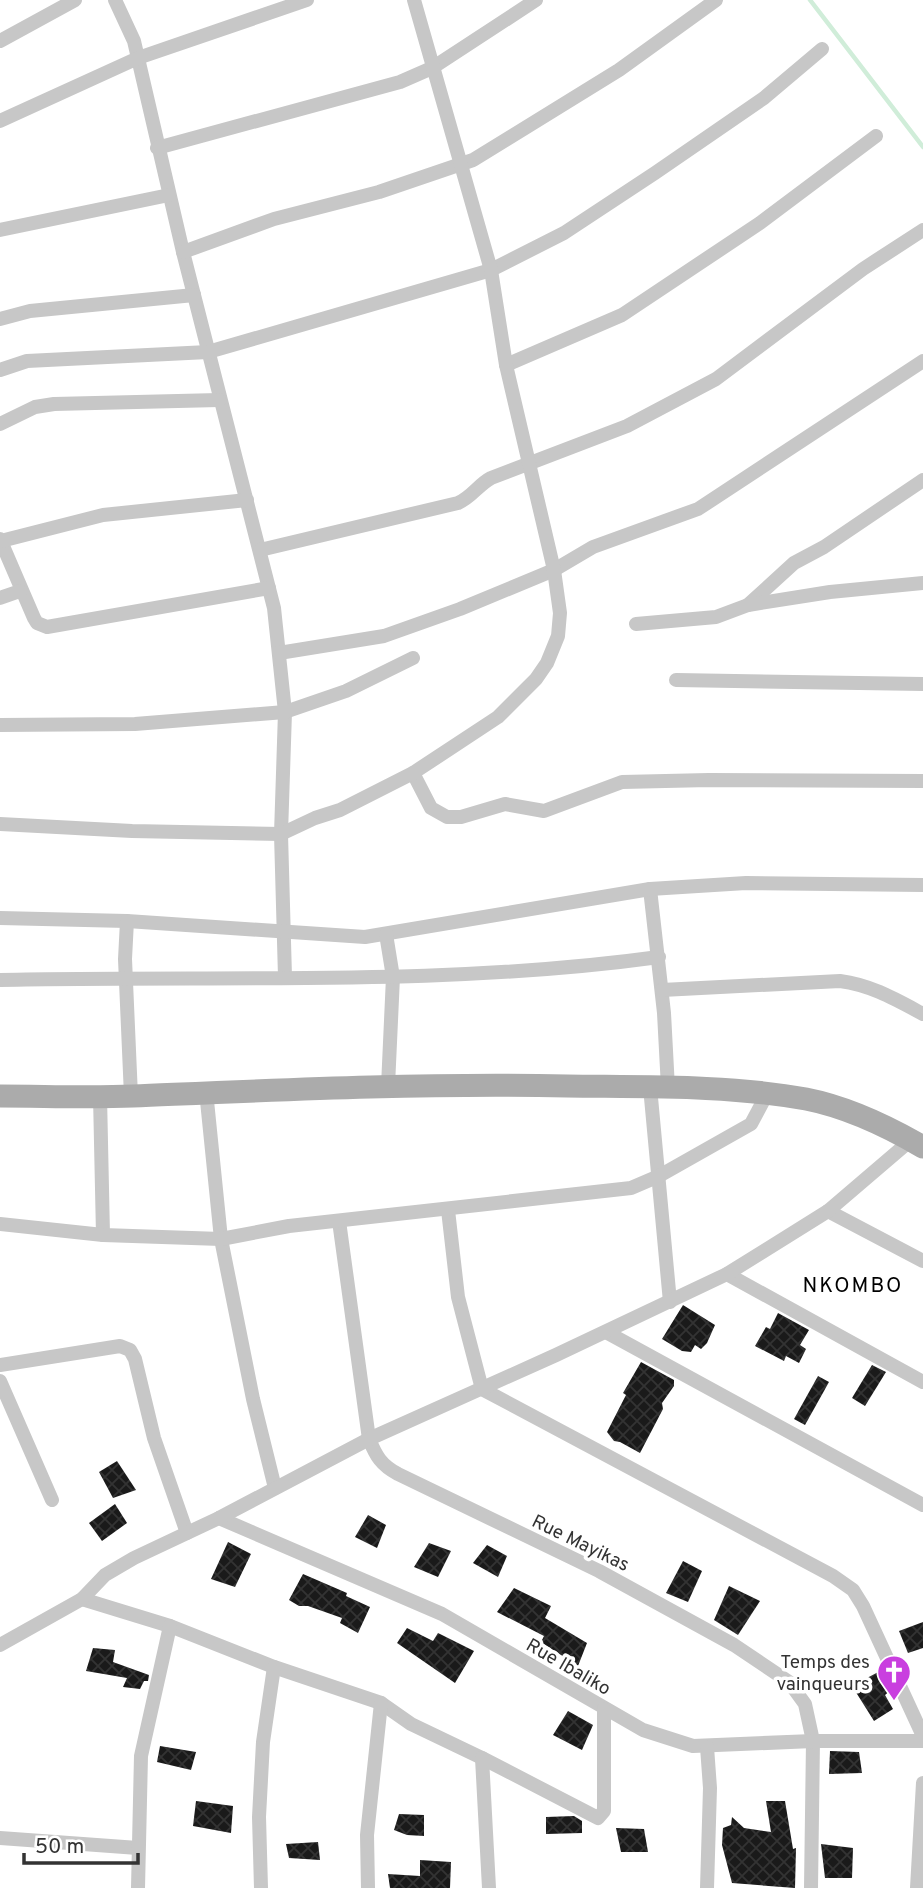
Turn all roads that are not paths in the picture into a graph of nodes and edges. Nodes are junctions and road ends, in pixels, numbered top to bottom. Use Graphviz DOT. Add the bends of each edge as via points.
graph roads {
  1 [pos="75,0"];
  2 [pos="116,0"];
  3 [pos="307,0"];
  4 [pos="414,0"];
  5 [pos="537,0"];
  6 [pos="716,0"];
  7 [pos="0,41"];
  8 [pos="822,49"];
  9 [pos="138,58"];
  10 [pos="432,68"];
  11 [pos="0,121"];
  12 [pos="876,136"];
  13 [pos="157,148"];
  14 [pos="462,165"];
  15 [pos="169,195"];
  16 [pos="0,230"];
  17 [pos="923,230"];
  18 [pos="183,252"];
  19 [pos="491,270"];
  20 [pos="194,295"];
  21 [pos="0,319"];
  22 [pos="208,352"];
  23 [pos="923,361"];
  24 [pos="506,365"];
  25 [pos="0,370"];
  26 [pos="219,400"];
  27 [pos="0,424"];
  28 [pos="528,466"];
  29 [pos="923,480"];
  30 [pos="247,500"];
  31 [pos="1,540"];
  32 [pos="260,550"];
  33 [pos="554,570"];
  34 [pos="923,583"];
  35 [pos="269,588"];
  36 [pos="20,590"];
  37 [pos="0,597"];
  38 [pos="748,605"];
  39 [pos="636,624"];
  40 [pos="279,653"];
  41 [pos="413,658"];
  42 [pos="676,680"];
  43 [pos="923,684"];
  44 [pos="285,712"];
  45 [pos="0,725"];
  46 [pos="413,773"];
  47 [pos="923,781"];
  48 [pos="0,824"];
  49 [pos="281,834"];
  50 [pos="923,885"];
  51 [pos="650,889"];
  52 [pos="0,918"];
  53 [pos="127,921"];
  54 [pos="283,931"];
  55 [pos="386,934"];
  56 [pos="659,957"];
  57 [pos="126,977"];
  58 [pos="285,977"];
  59 [pos="394,977"];
  60 [pos="0,980"];
  61 [pos="662,990"];
  62 [pos="923,1014"];
  63 [pos="388,1086"];
  64 [pos="659,1088"];
  65 [pos="206,1091"];
  66 [pos="767,1094"];
  67 [pos="0,1096"];
  68 [pos="100,1096"];
  69 [pos="131,1096"];
  70 [pos="917,1144"];
  71 [pos="659,1176"];
  72 [pos="449,1210"];
  73 [pos="828,1211"];
  74 [pos="339,1221"];
  75 [pos="0,1224"];
  76 [pos="103,1235"];
  77 [pos="221,1239"];
  78 [pos="923,1261"];
  79 [pos="727,1274"];
  80 [pos="670,1302"];
  81 [pos="606,1332"];
  82 [pos="0,1365"];
  83 [pos="0,1381"];
  84 [pos="923,1382"];
  85 [pos="482,1389"];
  86 [pos="369,1439"];
  87 [pos="275,1488"];
  88 [pos="52,1500"];
  89 [pos="923,1505"];
  90 [pos="219,1518"];
  91 [pos="187,1533"];
  92 [pos="82,1599"];
  93 [pos="170,1626"];
  94 [pos="0,1645"];
  95 [pos="274,1667"];
  96 [pos="381,1703"];
  97 [pos="604,1709"];
  98 [pos="923,1738"];
  99 [pos="813,1741"];
  100 [pos="707,1747"];
  101 [pos="482,1758"];
  102 [pos="923,1783"];
  103 [pos="0,1838"];
  104 [pos="138,1848"];
  105 [pos="138,1888"];
  106 [pos="261,1888"];
  107 [pos="368,1888"];
  108 [pos="489,1888"];
  109 [pos="708,1888"];
  110 [pos="811,1888"];
  111 [pos="917,1888"];
  1 -- 7 [label="street"];
  2 -- 9 [label="street"];
  3 -- 9 [label="street"];
  4 -- 10 [label="street"];
  5 -- 10 [label="street"];
  6 -- 14 [label="street" via="619,69"];
  8 -- 19 [label="street" via="764,98 655,173 564,233"];
  9 -- 11 [label="street"];
  9 -- 13 [label="street"];
  10 -- 13 [label="street" via="400,82"];
  10 -- 14 [label="street"];
  12 -- 24 [label="street" via="760,223 622,315"];
  13 -- 15 [label="street"];
  14 -- 18 [label="street" via="274,219"];
  14 -- 19 [label="street"];
  15 -- 16 [label="street"];
  15 -- 18 [label="street"];
  17 -- 28 [label="street" via="716,379 628,426"];
  18 -- 20 [label="street"];
  19 -- 22 [label="street"];
  19 -- 24 [label="street"];
  20 -- 21 [label="street"];
  20 -- 22 [label="street"];
  22 -- 25 [label="street" via="27,361"];
  22 -- 26 [label="street"];
  23 -- 33 [label="street" via="698,509 593,547"];
  24 -- 28 [label="street"];
  26 -- 27 [label="street" via="54,404 34,407"];
  26 -- 30 [label="street"];
  28 -- 32 [label="street" via="484,482 470,498 458,503"];
  28 -- 33 [label="street"];
  29 -- 38 [label="street" via="794,563"];
  30 -- 31 [label="street" via="103,514"];
  30 -- 32 [label="street"];
  31 -- 36 [label="street"];
  32 -- 35 [label="street"];
  33 -- 40 [label="street" via="384,636"];
  33 -- 46 [label="street" via="558,636 536,679 498,717"];
  34 -- 38 [label="street"];
  35 -- 36 [label="street" via="47,627 37,623"];
  35 -- 40 [label="street"];
  36 -- 37 [label="street"];
  38 -- 39 [label="street" via="716,617"];
  40 -- 44 [label="street"];
  41 -- 44 [label="street" via="346,691"];
  42 -- 43 [label="street"];
  44 -- 45 [label="street" via="135,724"];
  44 -- 49 [label="street"];
  46 -- 47 [label="street" via="431,808 447,817 505,804 544,811 622,782"];
  46 -- 49 [label="street"];
  48 -- 49 [label="street"];
  49 -- 54 [label="street"];
  50 -- 51 [label="street" via="746,883"];
  51 -- 55 [label="street"];
  51 -- 56 [label="street"];
  52 -- 53 [label="street"];
  53 -- 54 [label="street"];
  53 -- 57 [label="street"];
  54 -- 55 [label="street" via="365,937"];
  54 -- 58 [label="street"];
  55 -- 59 [label="street"];
  56 -- 59 [label="street" via="579,968"];
  56 -- 61 [label="street"];
  57 -- 58 [label="street"];
  57 -- 60 [label="street"];
  57 -- 69 [label="street"];
  58 -- 59 [label="street"];
  59 -- 63 [label="street"];
  61 -- 62 [label="street" via="840,981 878,990"];
  61 -- 64 [label="street"];
  63 -- 64 [label="main road"];
  63 -- 65 [label="main road"];
  64 -- 66 [label="main road"];
  64 -- 71 [label="street"];
  65 -- 69 [label="main road"];
  65 -- 77 [label="street"];
  66 -- 70 [label="main road" via="835,1107"];
  66 -- 71 [label="street" via="751,1125"];
  67 -- 68 [label="main road"];
  68 -- 69 [label="main road"];
  68 -- 76 [label="street"];
  70 -- 73 [label="street"];
  71 -- 72 [label="street" via="631,1188"];
  71 -- 80 [label="street"];
  72 -- 74 [label="street"];
  72 -- 85 [label="street" via="458,1297"];
  73 -- 78 [label="street"];
  73 -- 79 [label="street"];
  74 -- 77 [label="street"];
  74 -- 86 [label="street, Rue Mayikas"];
  75 -- 76 [label="street"];
  76 -- 77 [label="street"];
  77 -- 87 [label="street"];
  79 -- 80 [label="street"];
  79 -- 84 [label="street"];
  80 -- 81 [label="street"];
  81 -- 85 [label="street"];
  81 -- 89 [label="street"];
  82 -- 91 [label="street" via="120,1346 130,1350"];
  83 -- 88 [label="street"];
  85 -- 86 [label="street"];
  85 -- 98 [label="street" via="833,1576 853,1591"];
  86 -- 87 [label="street"];
  86 -- 99 [label="street, Rue Mayikas" via="385,1467 599,1571 764,1664 799,1693"];
  87 -- 90 [label="street"];
  90 -- 91 [label="street"];
  90 -- 97 [label="street, Rue Ibaliko" via="442,1614"];
  91 -- 92 [label="street" via="105,1575"];
  92 -- 93 [label="street"];
  92 -- 94 [label="street"];
  93 -- 95 [label="street"];
  93 -- 104 [label="street" via="141,1756"];
  95 -- 96 [label="street"];
  95 -- 106 [label="street" via="263,1742"];
  96 -- 101 [label="street" via="411,1724"];
  96 -- 107 [label="street" via="367,1835"];
  97 -- 100 [label="street, Rue Ibaliko" via="654,1734"];
  97 -- 101 [label="street" via="604,1811 598,1818"];
  98 -- 99 [label="street, Rue Ibaliko"];
  99 -- 100 [label="street, Rue Ibaliko"];
  99 -- 110 [label="street, Rue Mayikas"];
  100 -- 109 [label="street"];
  101 -- 108 [label="street"];
  102 -- 111 [label="street"];
  103 -- 104 [label="street"];
  104 -- 105 [label="street"];
}
